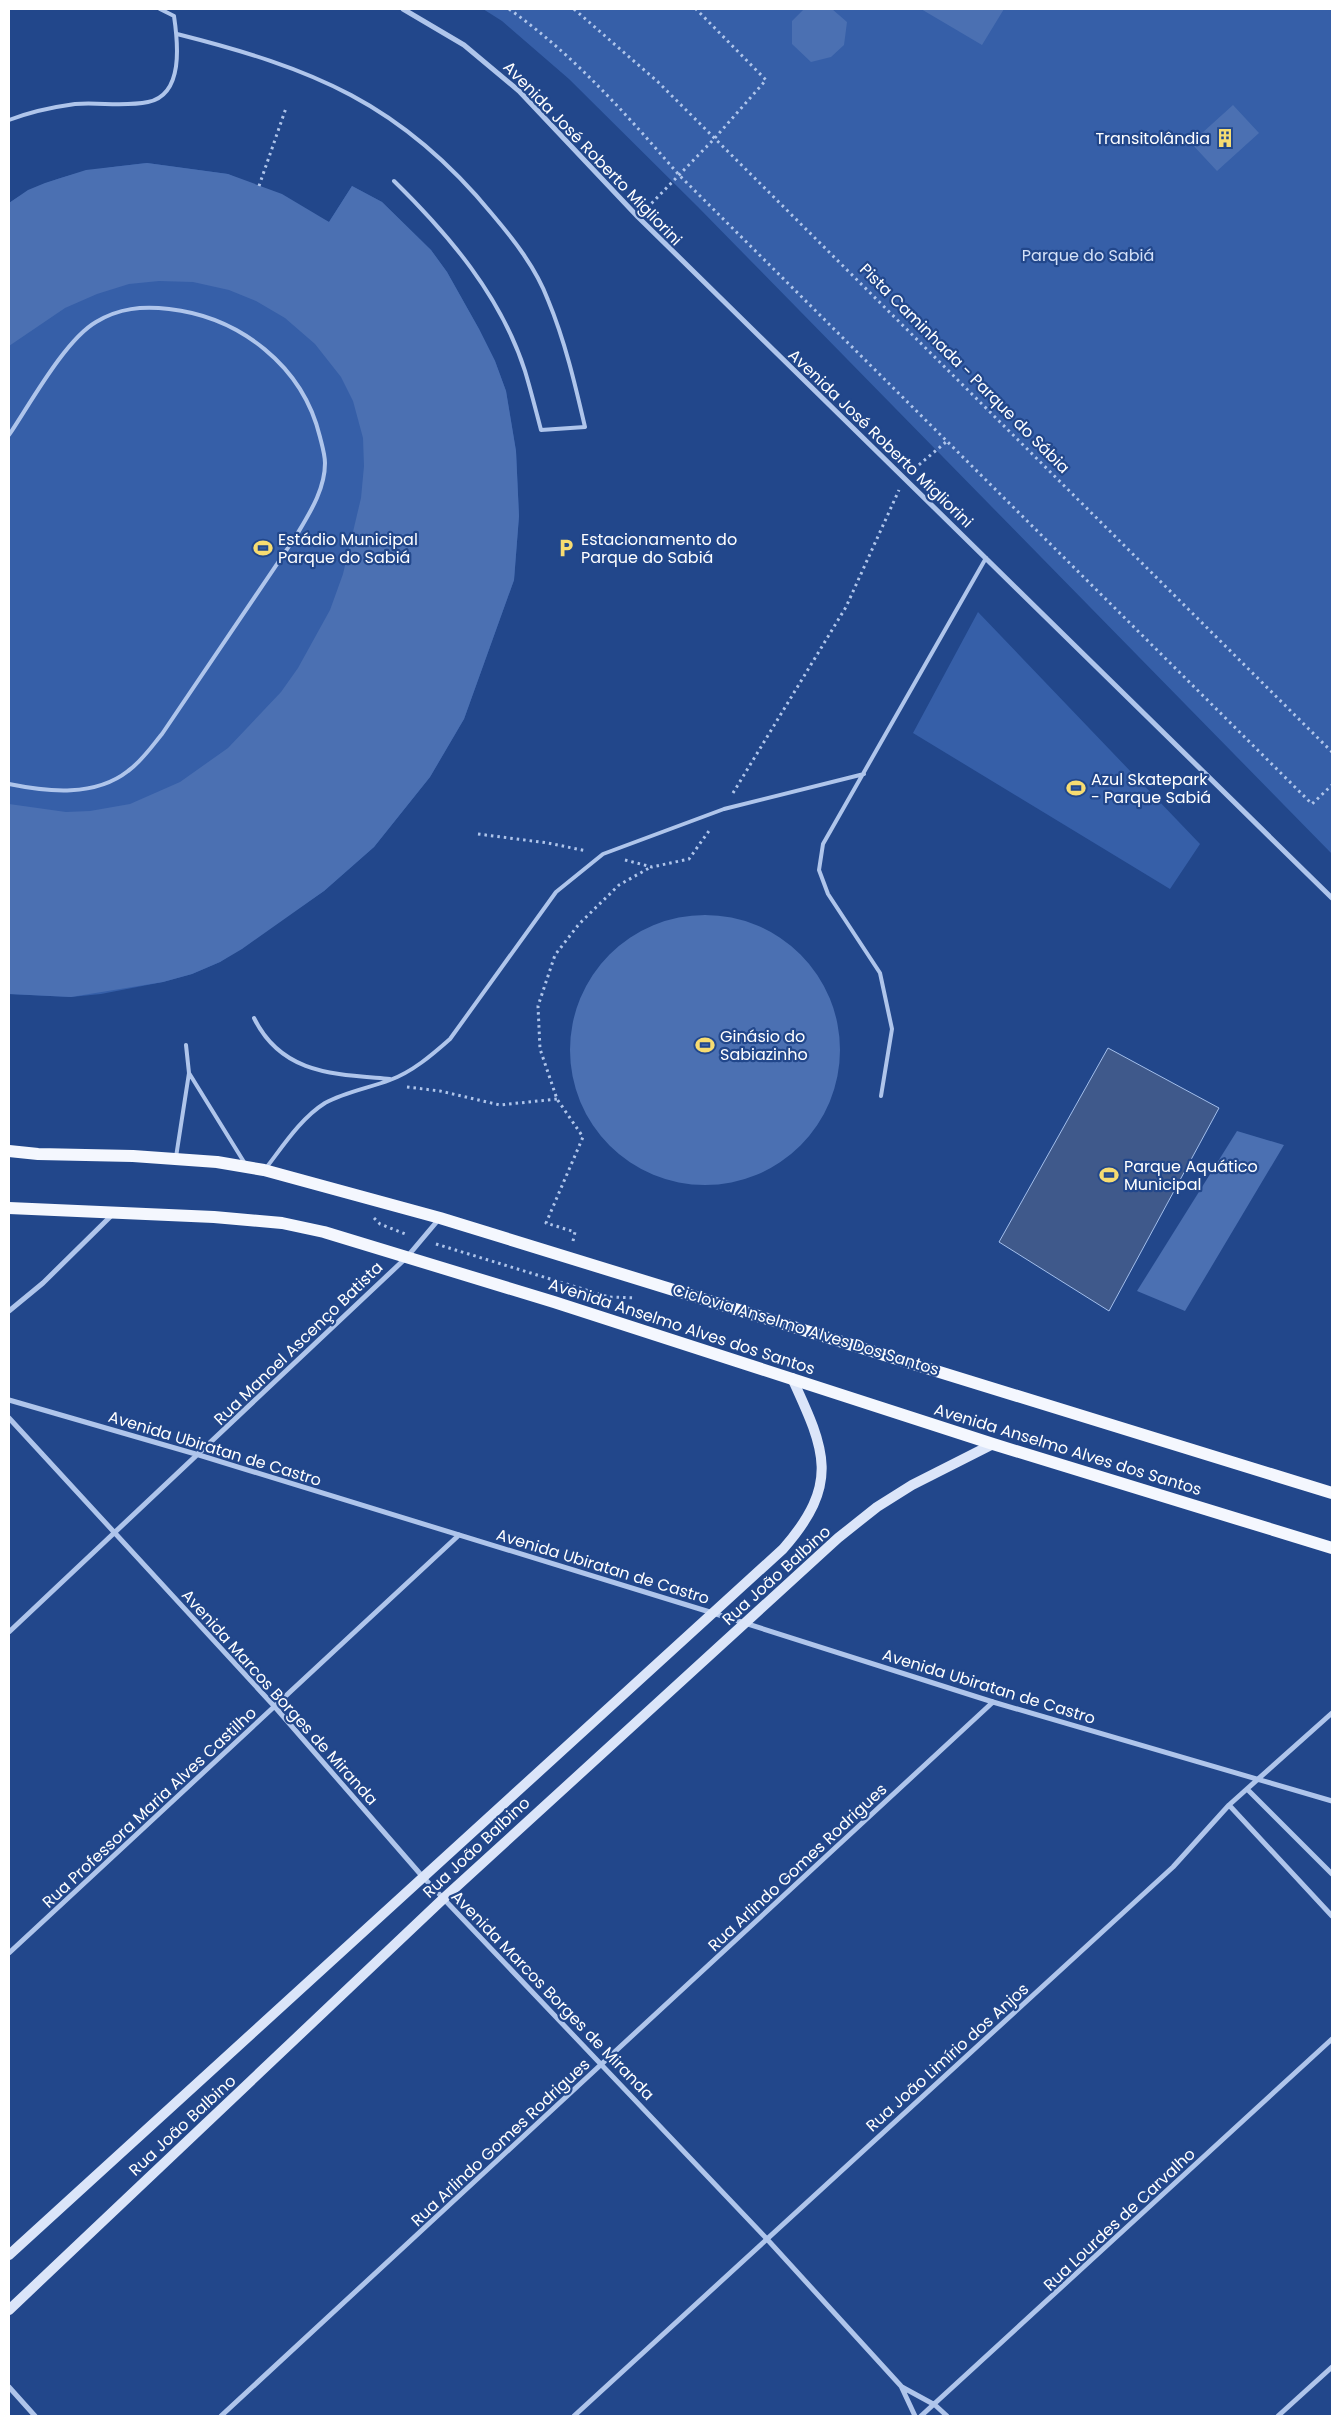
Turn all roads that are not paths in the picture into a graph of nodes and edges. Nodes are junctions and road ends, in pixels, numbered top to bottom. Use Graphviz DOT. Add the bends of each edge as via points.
graph roads {
  1 [pos="160,9"];
  2 [pos="402,9"];
  3 [pos="177,34"];
  4 [pos="9,120"];
  5 [pos="394,181"];
  6 [pos="9,435"];
  7 [pos="986,558"];
  8 [pos="864,774"];
  9 [pos="9,784"];
  10 [pos="1332,898"];
  11 [pos="254,1018"];
  12 [pos="186,1045"];
  13 [pos="189,1073"];
  14 [pos="393,1079"];
  15 [pos="881,1096"];
  16 [pos="9,1151"];
  17 [pos="176,1160"];
  18 [pos="246,1166"];
  19 [pos="264,1170"];
  20 [pos="9,1208"];
  21 [pos="114,1213"];
  22 [pos="440,1218"];
  23 [pos="407,1257"];
  24 [pos="9,1311"];
  25 [pos="792,1378"];
  26 [pos="9,1400"];
  27 [pos="9,1418"];
  28 [pos="993,1444"];
  29 [pos="199,1455"];
  30 [pos="1332,1492"];
  31 [pos="115,1532"];
  32 [pos="459,1535"];
  33 [pos="1332,1548"];
  34 [pos="713,1613"];
  35 [pos="745,1623"];
  36 [pos="9,1632"];
  37 [pos="993,1702"];
  38 [pos="275,1708"];
  39 [pos="1332,1713"];
  40 [pos="1260,1779"];
  41 [pos="1248,1789"];
  42 [pos="1332,1801"];
  43 [pos="1229,1805"];
  44 [pos="1332,1874"];
  45 [pos="422,1876"];
  46 [pos="444,1898"];
  47 [pos="1332,1916"];
  48 [pos="9,1953"];
  49 [pos="1332,2039"];
  50 [pos="602,2064"];
  51 [pos="766,2238"];
  52 [pos="9,2255"];
  53 [pos="9,2310"];
  54 [pos="1332,2367"];
  55 [pos="901,2386"];
  56 [pos="9,2387"];
  57 [pos="934,2405"];
  58 [pos="35,2416"];
  59 [pos="221,2416"];
  60 [pos="574,2416"];
  61 [pos="914,2416"];
  62 [pos="922,2416"];
  63 [pos="947,2416"];
  64 [pos="1278,2416"];
  1 -- 3 [label="lane" via="174,16"];
  2 -- 7 [label="street, Avenida José Roberto Migliorini" via="464,45 519,91 638,217"];
  3 -- 4 [label="lane" via="174,76 158,99 138,104 75,104 26,113"];
  3 -- 5 [label="lane" via="286,64 335,85 419,138 471,187 518,245 548,298 568,356 585,427 541,430 525,370 494,302 464,256 435,221"];
  6 -- 9 [label="lane" via="68,348 84,330 118,311 150,307 182,310 215,320 254,340 276,358 296,381 311,408 325,463 314,505 296,536 168,726 143,757 118,778 89,788 48,789"];
  7 -- 8 [label="lane"];
  7 -- 10 [label="street, Avenida José Roberto Migliorini"];
  8 -- 14 [label="lane" via="724,809 603,854 556,892 450,1039 428,1058"];
  8 -- 15 [label="lane" via="823,844 820,870 828,894 880,973 892,1029"];
  11 -- 14 [label="lane" via="264,1037 284,1056 306,1067 331,1073"];
  12 -- 13 [label="lane"];
  13 -- 17 [label="lane"];
  13 -- 18 [label="lane"];
  14 -- 19 [label="lane" via="324,1104 306,1119"];
  16 -- 17 [label="main road, Avenida Anselmo Alves dos Santos"];
  17 -- 18 [label="main road, Avenida Anselmo Alves dos Santos"];
  18 -- 19 [label="main road, Avenida Anselmo Alves dos Santos"];
  19 -- 22 [label="main road, Avenida Anselmo Alves dos Santos"];
  20 -- 21 [label="main road, Avenida Anselmo Alves dos Santos"];
  21 -- 23 [label="main road, Avenida Anselmo Alves dos Santos" via="282,1223"];
  21 -- 24 [label="street"];
  22 -- 23 [label="street, Rua Manoel Ascenço Batista"];
  22 -- 30 [label="main road, Avenida Anselmo Alves dos Santos"];
  23 -- 25 [label="main road, Avenida Anselmo Alves dos Santos"];
  23 -- 29 [label="street, Rua Manoel Ascenço Batista"];
  25 -- 28 [label="main road, Avenida Anselmo Alves dos Santos"];
  25 -- 34 [label="main road, Rua João Balbino" via="818,1438 822,1469 820,1489 808,1518 796,1534"];
  26 -- 29 [label="street, Avenida Ubiratan de Castro"];
  27 -- 31 [label="street, Avenida Marcos Borges de Miranda"];
  28 -- 33 [label="main road, Avenida Anselmo Alves dos Santos"];
  28 -- 35 [label="main road, Rua João Balbino" via="912,1484 877,1507"];
  29 -- 31 [label="street, Rua Manoel Ascenço Batista"];
  29 -- 32 [label="street, Avenida Ubiratan de Castro"];
  31 -- 36 [label="street, Rua Manoel Ascenço Batista"];
  31 -- 38 [label="street, Avenida Marcos Borges de Miranda"];
  32 -- 34 [label="street, Avenida Ubiratan de Castro"];
  32 -- 38 [label="street, Rua Professora Maria Alves Castilho"];
  34 -- 35 [label="street, Avenida Ubiratan de Castro"];
  34 -- 45 [label="main road, Rua João Balbino"];
  35 -- 37 [label="street, Avenida Ubiratan de Castro"];
  35 -- 46 [label="main road, Rua João Balbino"];
  37 -- 40 [label="street, Avenida Ubiratan de Castro"];
  37 -- 50 [label="street, Rua Arlindo Gomes Rodrigues"];
  38 -- 45 [label="street, Avenida Marcos Borges de Miranda"];
  38 -- 48 [label="street, Rua Professora Maria Alves Castilho"];
  39 -- 40 [label="street, Rua João Limírio dos Anjos"];
  40 -- 41 [label="street, Rua João Limírio dos Anjos"];
  40 -- 42 [label="street, Avenida Ubiratan de Castro"];
  41 -- 43 [label="street, Rua João Limírio dos Anjos"];
  41 -- 44 [label="street"];
  43 -- 47 [label="street"];
  43 -- 51 [label="street, Rua João Limírio dos Anjos" via="1173,1867"];
  45 -- 46 [label="street, Avenida Marcos Borges de Miranda"];
  45 -- 52 [label="main road, Rua João Balbino"];
  46 -- 50 [label="street, Avenida Marcos Borges de Miranda"];
  46 -- 53 [label="main road, Rua João Balbino"];
  49 -- 57 [label="street, Rua Lourdes de Carvalho"];
  50 -- 51 [label="street, Avenida Marcos Borges de Miranda"];
  50 -- 59 [label="street, Rua Arlindo Gomes Rodrigues"];
  51 -- 55 [label="street, Avenida Marcos Borges de Miranda"];
  51 -- 60 [label="street, Rua João Limírio dos Anjos"];
  54 -- 64 [label="street"];
  55 -- 57 [label="street, Avenida Marcos Borges de Miranda"];
  55 -- 61 [label="street, Avenida Marcos Borges de Miranda"];
  56 -- 58 [label="street"];
  57 -- 62 [label="street, Rua Lourdes de Carvalho"];
  57 -- 63 [label="street, Avenida Marcos Borges de Miranda"];
}
